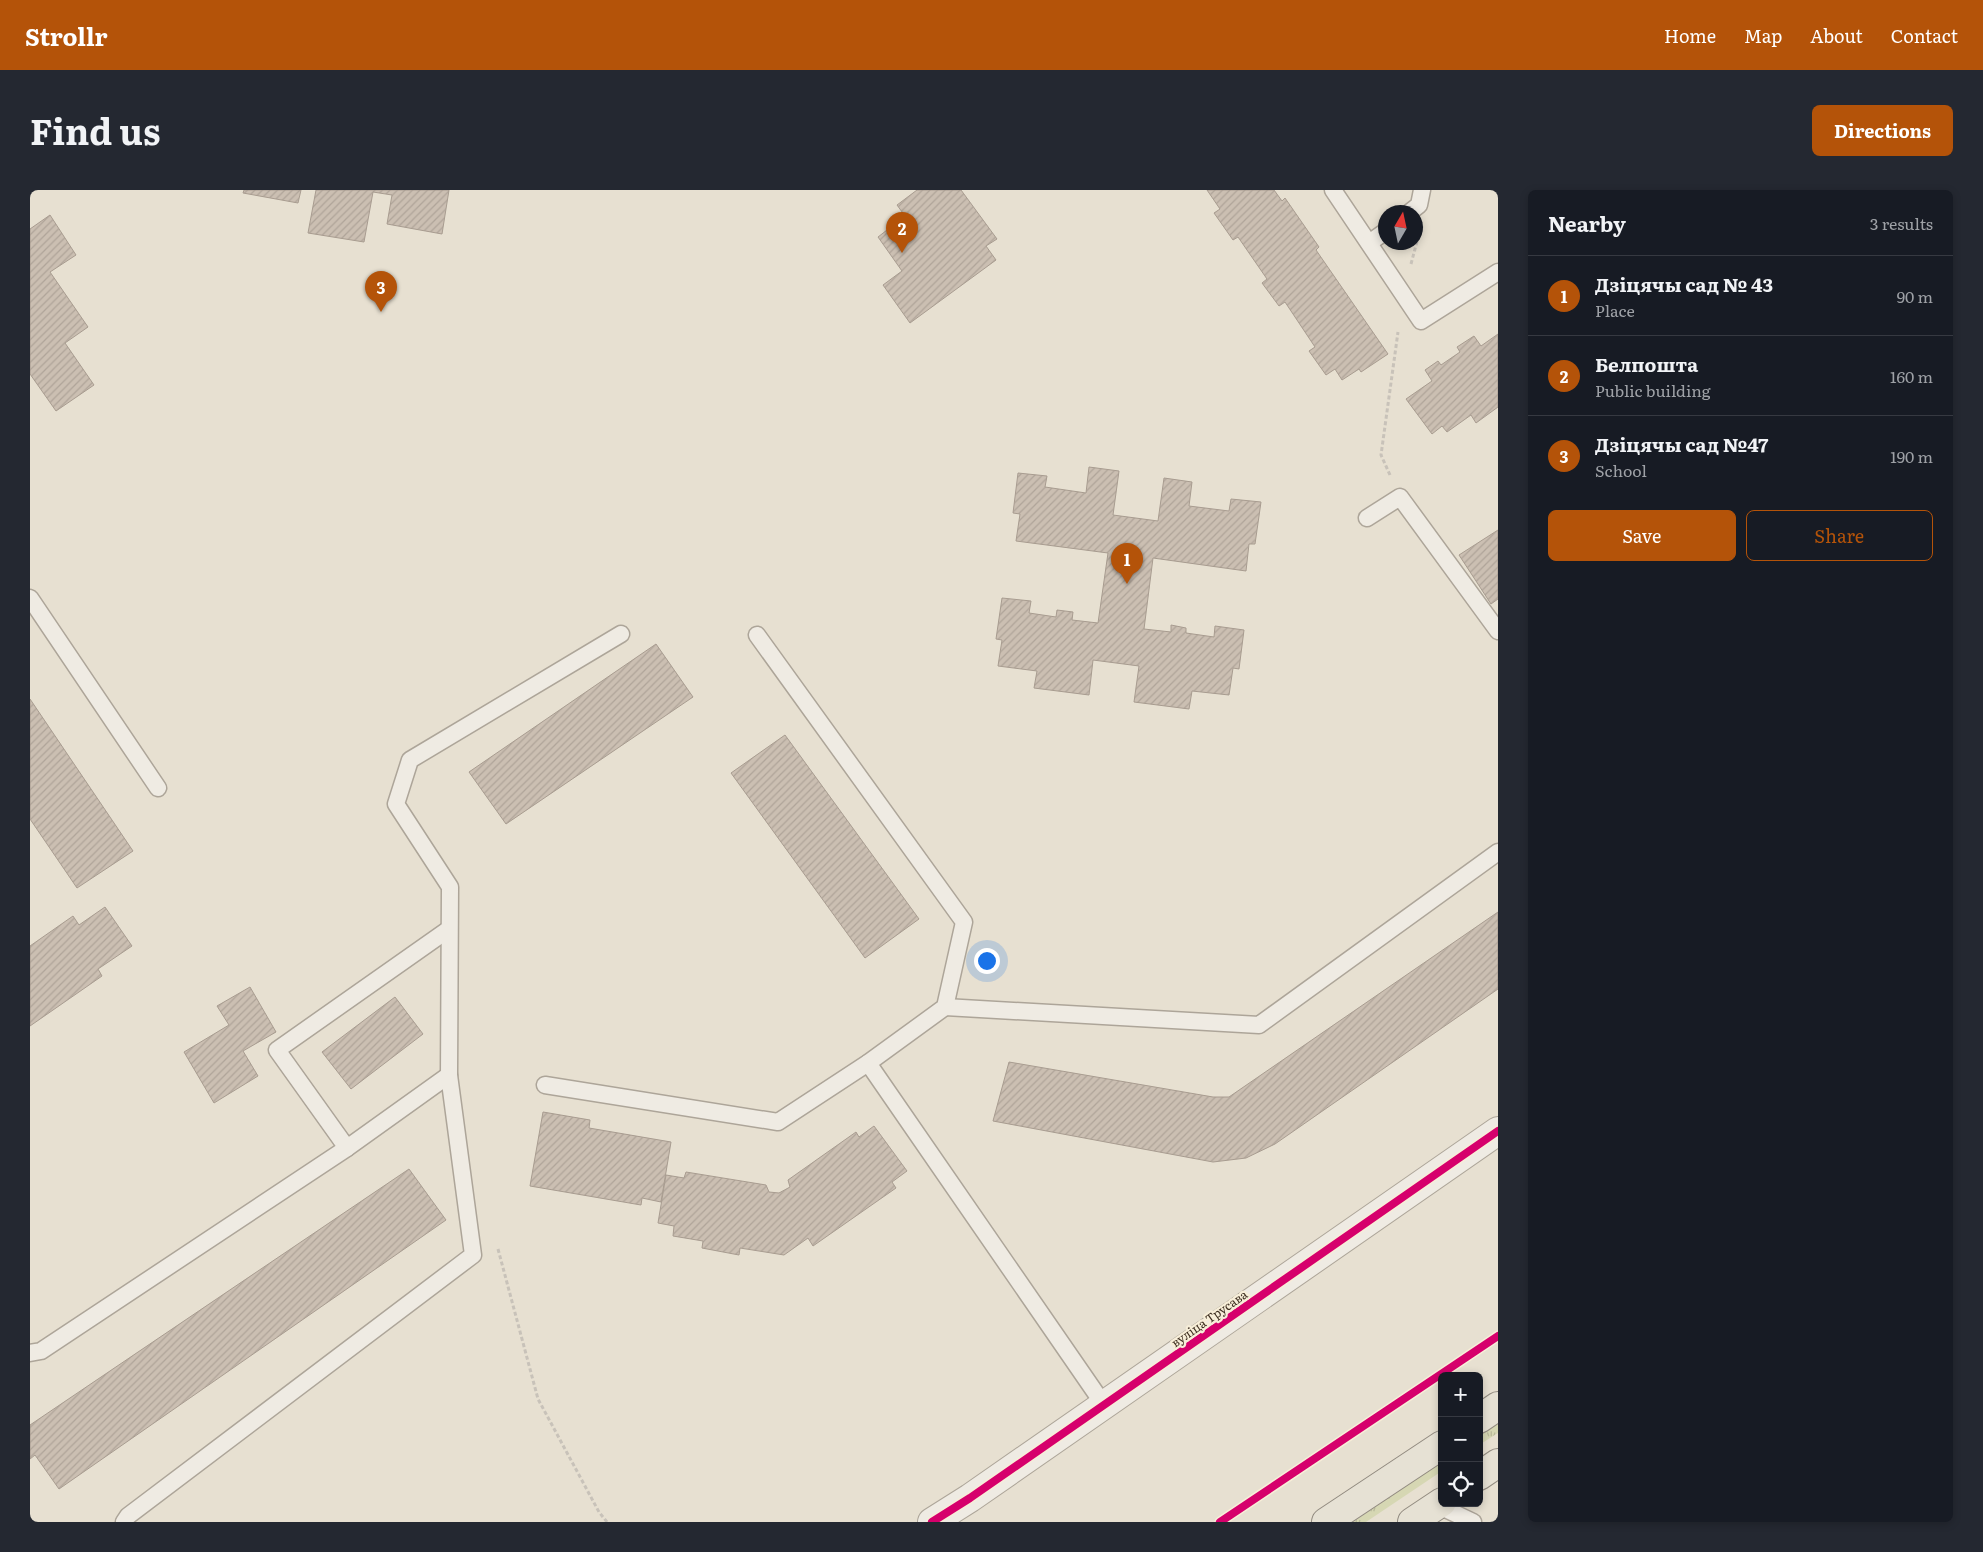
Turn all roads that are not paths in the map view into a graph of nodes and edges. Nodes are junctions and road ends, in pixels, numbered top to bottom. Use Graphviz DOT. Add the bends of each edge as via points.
graph roads {
  1 [pos="1333,190"];
  2 [pos="1422,190"];
  3 [pos="1419,205"];
  4 [pos="1378,237"];
  5 [pos="1369,243"];
  6 [pos="1498,272"];
  7 [pos="1367,518"];
  8 [pos="30,598"];
  9 [pos="1498,631"];
  10 [pos="621,634"];
  11 [pos="757,635"];
  12 [pos="158,788"];
  13 [pos="1498,852"];
  14 [pos="450,929"];
  15 [pos="945,1007"];
  16 [pos="868,1063"];
  17 [pos="449,1075"];
  18 [pos="545,1085"];
  19 [pos="1498,1131"];
  20 [pos="347,1148"];
  21 [pos="30,1353"];
  22 [pos="1104,1405"];
  23 [pos="1498,1406"];
  24 [pos="1482,1417"];
  25 [pos="1438,1448"];
  26 [pos="1498,1463"];
  27 [pos="1483,1473"];
  28 [pos="1438,1504"];
  29 [pos="1447,1507"];
  30 [pos="124,1522"];
  31 [pos="932,1522"];
  32 [pos="1326,1522"];
  33 [pos="1412,1522"];
  34 [pos="1473,1522"];
  1 -- 5 [label="lane"];
  2 -- 3 [label="lane"];
  4 -- 5 [label="lane"];
  5 -- 6 [label="lane" via="1422,321"];
  7 -- 9 [label="lane" via="1400,497"];
  8 -- 12 [label="lane"];
  10 -- 14 [label="lane" via="410,760 396,804 450,887"];
  11 -- 15 [label="lane" via="964,922"];
  13 -- 15 [label="lane" via="1259,1026"];
  14 -- 17 [label="lane"];
  14 -- 20 [label="lane" via="277,1050"];
  15 -- 16 [label="lane"];
  16 -- 18 [label="lane" via="778,1122"];
  16 -- 22 [label="lane"];
  17 -- 20 [label="lane"];
  17 -- 30 [label="lane" via="473,1255"];
  19 -- 22 [label="street, вуліца Трусава"];
  20 -- 21 [label="lane" via="41,1351"];
  22 -- 31 [label="street, вуліца Трусава"];
  23 -- 24 [label="main road"];
  25 -- 32 [label="main road"];
  26 -- 27 [label="main road"];
  28 -- 33 [label="main road"];
  29 -- 34 [label="lane"];
}
